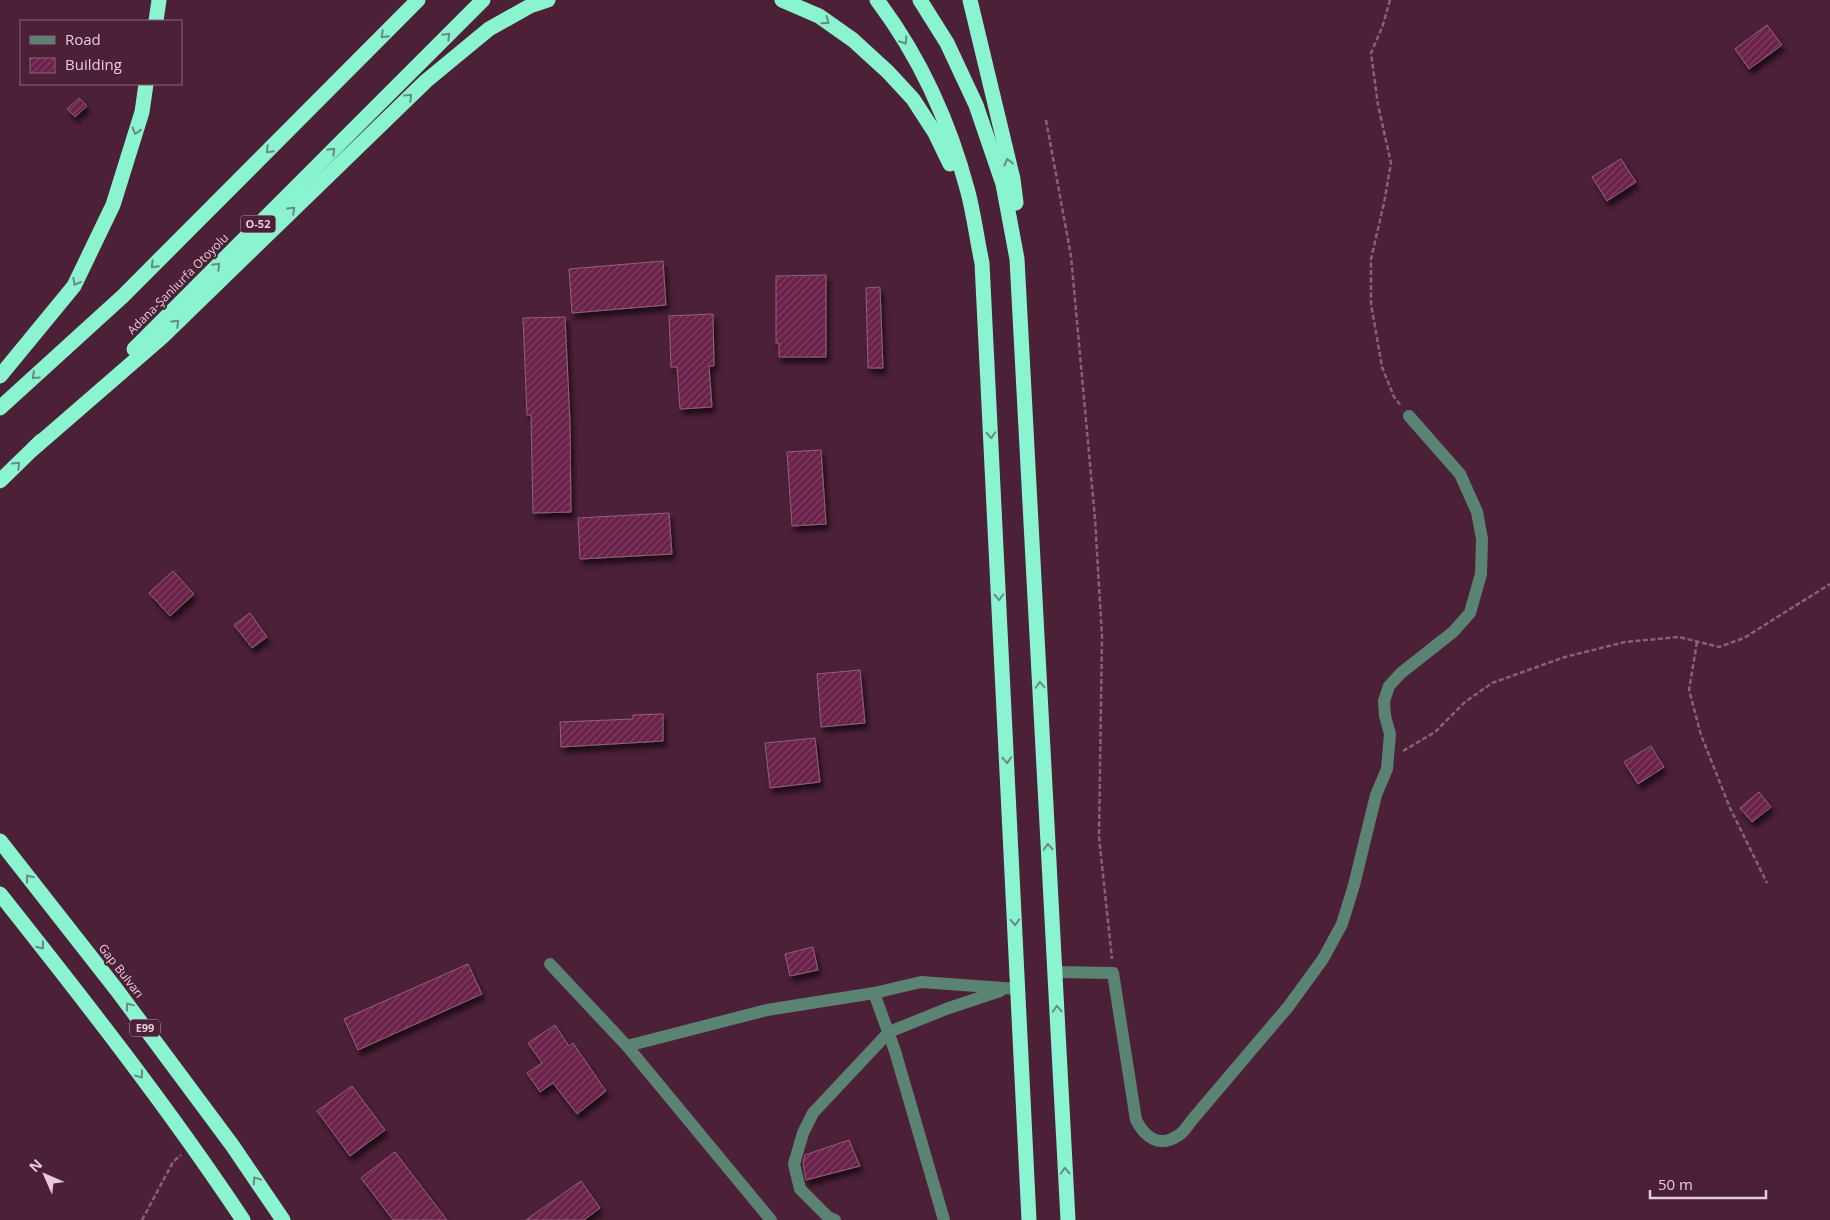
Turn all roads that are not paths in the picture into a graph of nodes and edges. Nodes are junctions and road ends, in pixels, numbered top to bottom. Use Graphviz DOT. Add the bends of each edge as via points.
graph roads {
  1 [pos="159,0"];
  2 [pos="418,0"];
  3 [pos="482,0"];
  4 [pos="548,0"];
  5 [pos="782,0"];
  6 [pos="877,0"];
  7 [pos="920,0"];
  8 [pos="970,0"];
  9 [pos="156,20"];
  10 [pos="146,85"];
  11 [pos="0,376"];
  12 [pos="1024,384"];
  13 [pos="988,386"];
  14 [pos="0,408"];
  15 [pos="1409,416"];
  16 [pos="34,448"];
  17 [pos="0,481"];
  18 [pos="0,841"];
  19 [pos="0,894"];
  20 [pos="550,964"];
  21 [pos="1055,972"];
  22 [pos="1013,989"];
  23 [pos="874,993"];
  24 [pos="888,1032"];
  25 [pos="628,1046"];
  26 [pos="243,1220"];
  27 [pos="283,1220"];
  28 [pos="771,1220"];
  29 [pos="835,1220"];
  30 [pos="944,1220"];
  31 [pos="1029,1220"];
  32 [pos="1068,1220"];
  1 -- 9 [label="highway"];
  2 -- 14 [label="highway, one-way" via="123,296"];
  16 -- 3 [label="highway, Adana-Şanlıurfa Otoyolu / O-52, one-way"];
  16 -- 4 [label="highway, one-way" via="162,337 426,80 489,29 530,6"];
  5 -- 13 [label="highway, one-way" via="819,16 853,40 913,99 935,133 952,168 964,208 975,262"];
  6 -- 13 [label="highway, one-way" via="916,60 943,118 968,193 982,264"];
  7 -- 12 [label="highway" via="947,43 976,105 1002,184 1017,259"];
  12 -- 8 [label="highway, one-way" via="1022,259 1013,180"];
  10 -- 11 [label="highway, one-way" via="142,112 113,204 74,286"];
  21 -- 12 [label="highway, one-way"];
  13 -- 22 [label="highway, one-way"];
  15 -- 21 [label="street" via="1460,474 1477,512 1482,539 1482,574 1470,613 1453,632 1389,686 1384,701 1390,734 1386,769 1376,795 1342,924 1323,959 1288,1007 1180,1135 1170,1140 1153,1140 1143,1133 1136,1120 1113,973"];
  17 -- 16 [label="highway, Adana-Şanlıurfa Otoyolu / O-52, one-way"];
  27 -- 18 [label="highway, Gap Bulvarı / E99, one-way" via="232,1145 116,989"];
  19 -- 26 [label="highway, E99, one-way" via="90,1009"];
  20 -- 25 [label="street"];
  32 -- 21 [label="highway, one-way"];
  22 -- 23 [label="street" via="921,982"];
  22 -- 24 [label="street" via="946,1009"];
  22 -- 31 [label="highway"];
  23 -- 24 [label="street"];
  23 -- 25 [label="street" via="767,1010"];
  24 -- 29 [label="street" via="813,1113 794,1164 800,1189"];
  24 -- 30 [label="street"];
  25 -- 28 [label="street"];
}
